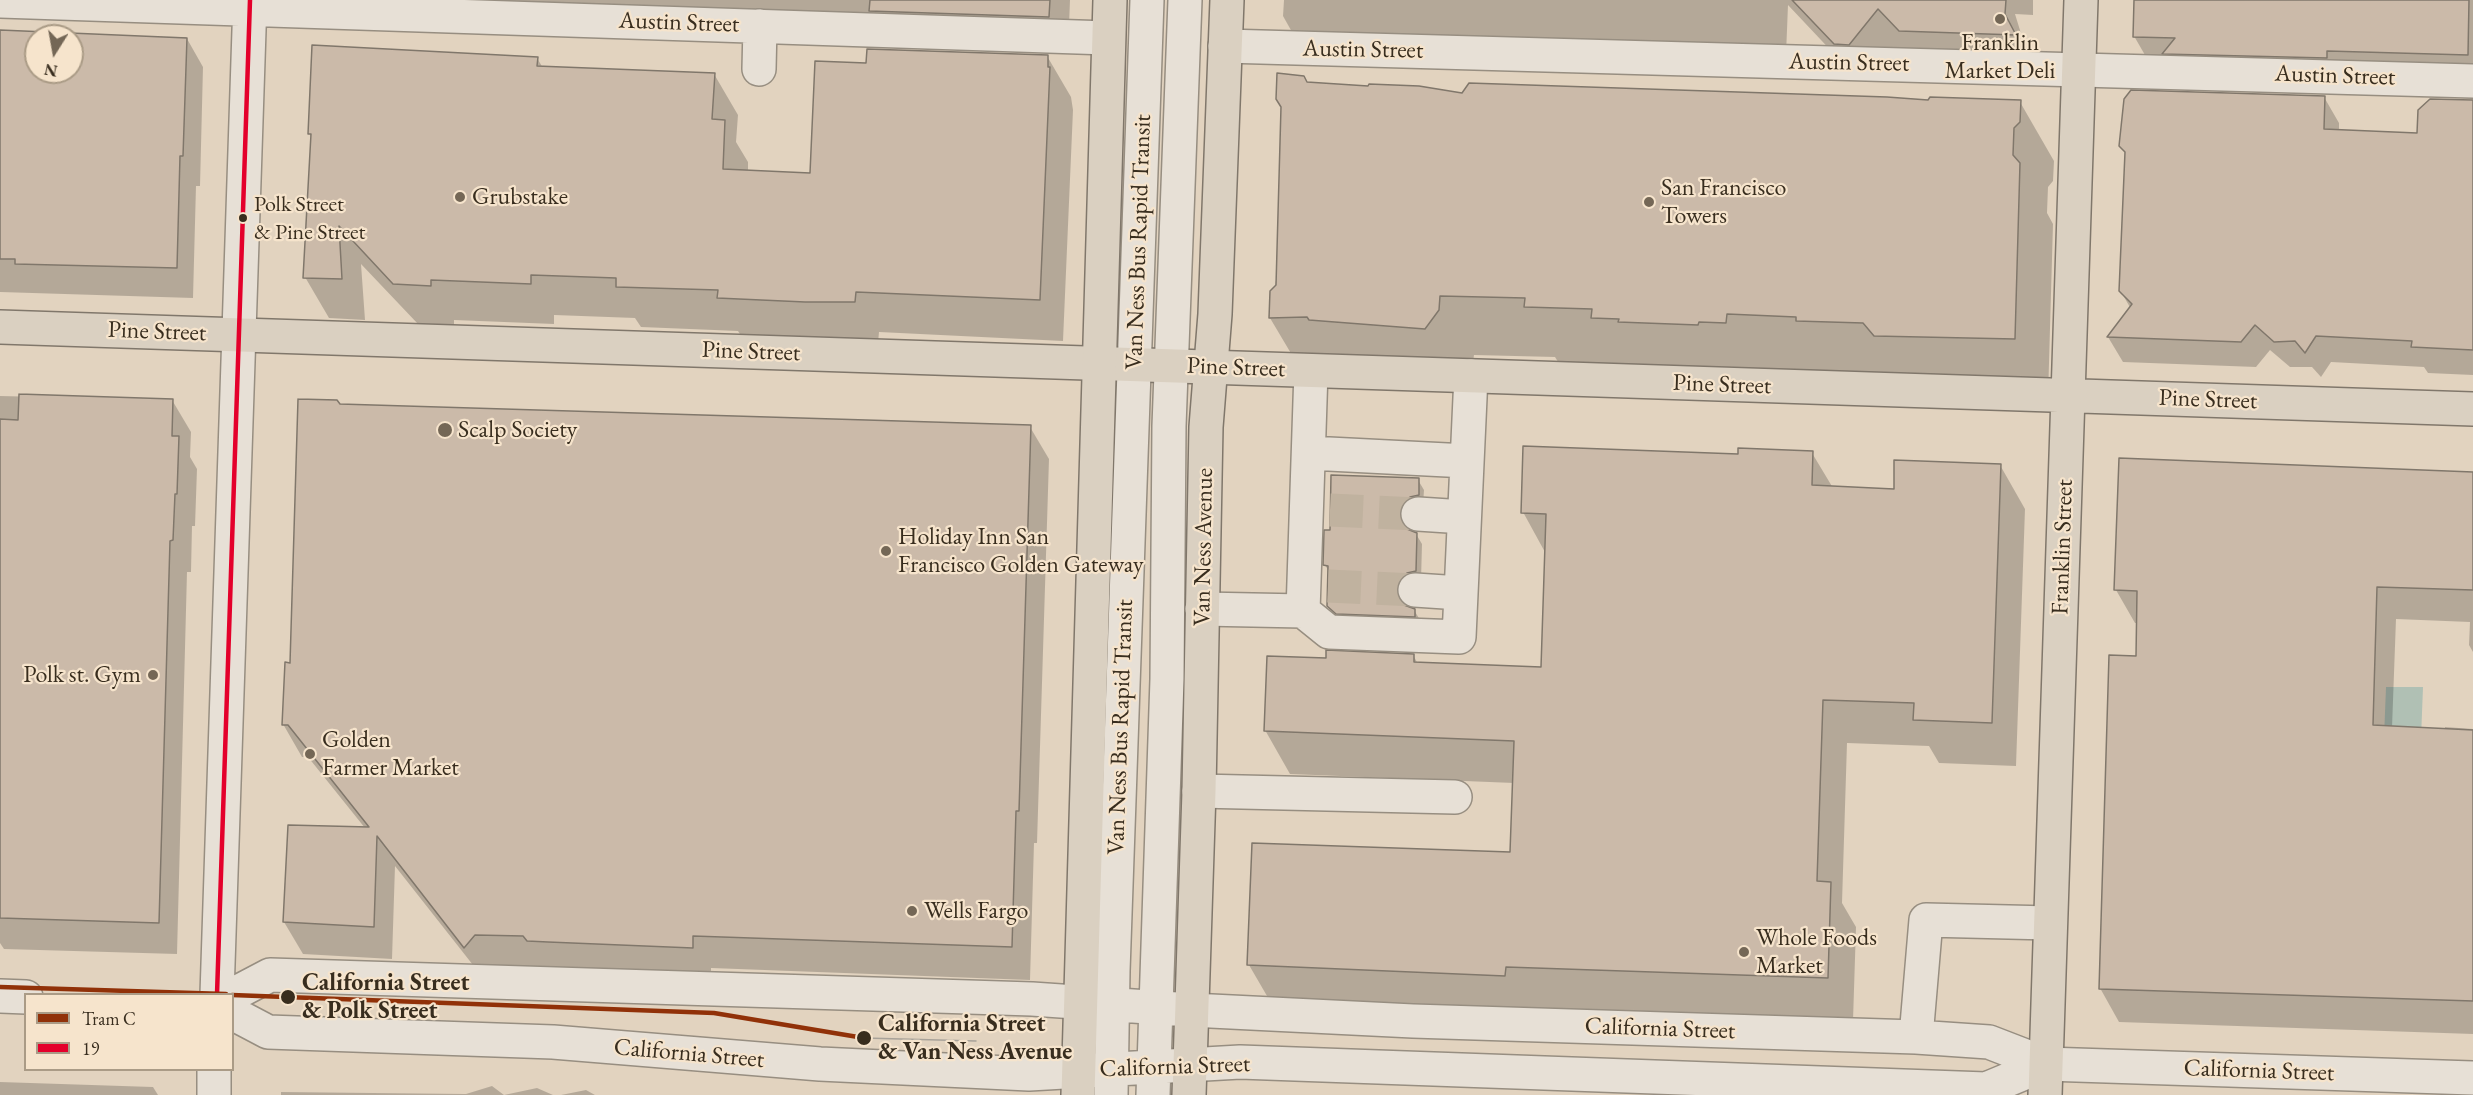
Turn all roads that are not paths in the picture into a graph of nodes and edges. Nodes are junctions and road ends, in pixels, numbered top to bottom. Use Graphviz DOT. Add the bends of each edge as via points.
graph roads {
  1 [pos="1110,0"];
  2 [pos="1147,0"];
  3 [pos="1185,0"];
  4 [pos="1227,0"];
  5 [pos="2081,0"];
  6 [pos="0,1"];
  7 [pos="250,4"];
  8 [pos="760,26"];
  9 [pos="1108,38"];
  10 [pos="1225,46"];
  11 [pos="2078,68"];
  12 [pos="759,69"];
  13 [pos="2473,81"];
  14 [pos="0,327"];
  15 [pos="239,335"];
  16 [pos="1100,364"];
  17 [pos="1135,365"];
  18 [pos="1171,366"];
  19 [pos="1211,367"];
  20 [pos="1311,370"];
  21 [pos="1472,376"];
  22 [pos="2067,396"];
  23 [pos="2473,409"];
  24 [pos="1309,453"];
  25 [pos="1467,461"];
  26 [pos="1418,514"];
  27 [pos="1464,517"];
  28 [pos="1415,590"];
  29 [pos="1460,593"];
  30 [pos="1312,594"];
  31 [pos="1202,609"];
  32 [pos="1199,791"];
  33 [pos="1455,797"];
  34 [pos="2050,923"];
  35 [pos="217,993"];
  36 [pos="234,994"];
  37 [pos="0,996"];
  38 [pos="24,997"];
  39 [pos="1080,1002"];
  40 [pos="1112,1004"];
  41 [pos="1156,1007"];
  42 [pos="1191,1010"];
  43 [pos="234,1014"];
  44 [pos="1916,1037"];
  45 [pos="214,1071"];
  46 [pos="2473,1078"];
  47 [pos="2045,1079"];
  48 [pos="1189,1080"];
  49 [pos="1154,1081"];
  50 [pos="1111,1082"];
  51 [pos="1078,1083"];
  52 [pos="214,1095"];
  1 -- 9 [label="main road"];
  2 -- 17 [label="street, Van Ness Bus Rapid Transit"];
  3 -- 18 [label="street, Van Ness Bus Rapid Transit"];
  4 -- 10 [label="main road, Van Ness Avenue"];
  5 -- 11 [label="main road, Franklin Street"];
  6 -- 7 [label="street, Austin Street"];
  7 -- 8 [label="street, Austin Street"];
  7 -- 15 [label="street"];
  8 -- 9 [label="street, Austin Street"];
  8 -- 12 [label="street"];
  9 -- 16 [label="main road"];
  10 -- 11 [label="street, Austin Street"];
  10 -- 19 [label="main road, Van Ness Avenue"];
  11 -- 13 [label="street, Austin Street"];
  11 -- 22 [label="main road, Franklin Street"];
  14 -- 15 [label="main road, Pine Street"];
  15 -- 16 [label="main road, Pine Street"];
  15 -- 35 [label="street"];
  16 -- 17 [label="main road, Pine Street"];
  16 -- 39 [label="main road"];
  17 -- 18 [label="main road, Pine Street"];
  17 -- 40 [label="street, Van Ness Bus Rapid Transit"];
  18 -- 19 [label="main road, Pine Street"];
  18 -- 41 [label="street, Van Ness Bus Rapid Transit" via="1167,679"];
  19 -- 20 [label="main road, Pine Street"];
  19 -- 31 [label="main road, Van Ness Avenue"];
  20 -- 21 [label="main road, Pine Street"];
  20 -- 24 [label="street"];
  21 -- 22 [label="main road, Pine Street"];
  21 -- 25 [label="street"];
  22 -- 23 [label="main road, Pine Street"];
  22 -- 34 [label="main road, Franklin Street"];
  24 -- 25 [label="street"];
  24 -- 30 [label="street" via="1318,509"];
  25 -- 27 [label="street"];
  26 -- 27 [label="street"];
  27 -- 29 [label="street"];
  28 -- 29 [label="street"];
  29 -- 30 [label="street" via="1459,637 1329,632"];
  30 -- 31 [label="street"];
  31 -- 32 [label="main road, Van Ness Avenue"];
  32 -- 33 [label="street"];
  32 -- 42 [label="main road, Van Ness Avenue"];
  34 -- 44 [label="street" via="1926,920"];
  34 -- 47 [label="main road, Franklin Street"];
  36 -- 39 [label="street, California Street" via="270,975"];
  37 -- 38 [label="street"];
  39 -- 40 [label="street, California Street"];
  39 -- 51 [label="main road"];
  40 -- 41 [label="street, California Street"];
  40 -- 50 [label="street, Van Ness Bus Rapid Transit"];
  41 -- 42 [label="street, California Street"];
  41 -- 49 [label="street, Van Ness Bus Rapid Transit"];
  42 -- 44 [label="street, California Street"];
  42 -- 48 [label="main road, Van Ness Avenue"];
  43 -- 51 [label="street, California Street" via="268,1032 553,1042 820,1065 1029,1074"];
  44 -- 47 [label="street, California Street" via="1989,1042"];
  45 -- 52 [label="street"];
  46 -- 47 [label="street, California Street"];
  47 -- 48 [label="street, California Street" via="1986,1089 1240,1062"];
  48 -- 49 [label="street, California Street"];
  49 -- 50 [label="street, California Street"];
  50 -- 51 [label="street, California Street"];
}
